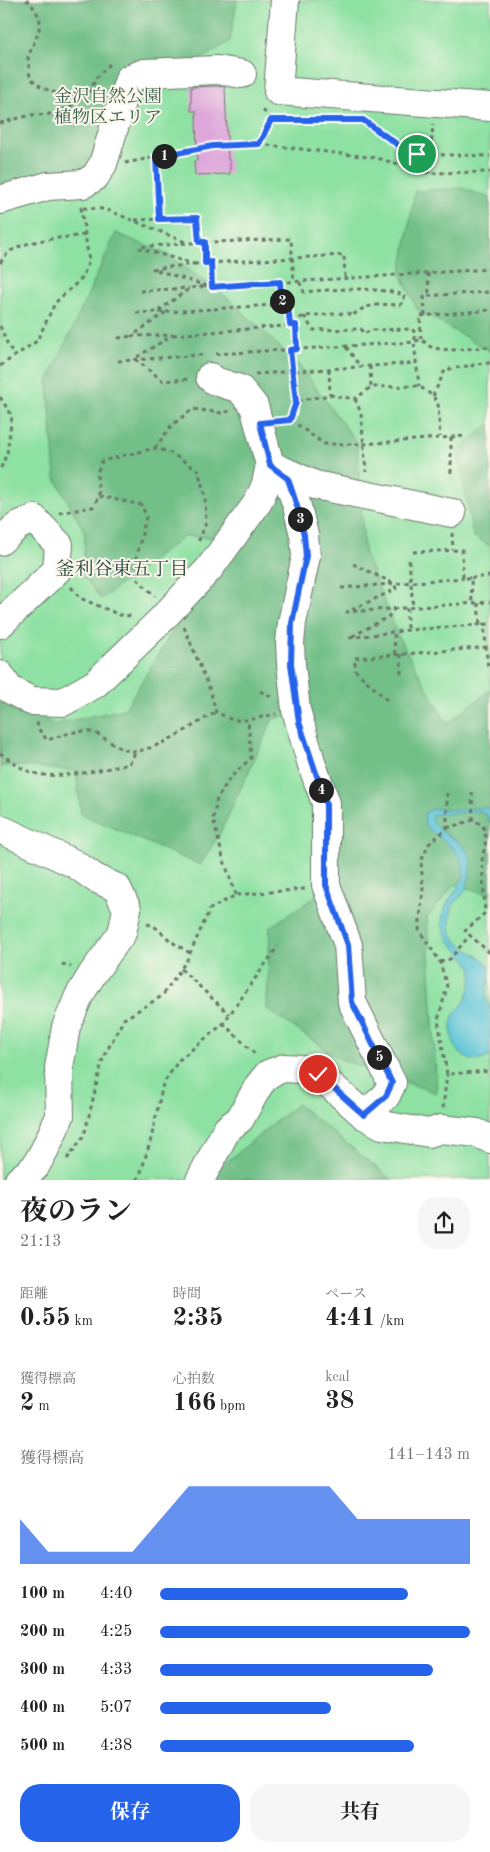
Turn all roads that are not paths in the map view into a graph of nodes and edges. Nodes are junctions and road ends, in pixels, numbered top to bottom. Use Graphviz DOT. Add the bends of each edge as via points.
graph roads {
  1 [pos="285,0"];
  2 [pos="242,74"];
  3 [pos="490,107"];
  4 [pos="0,200"];
  5 [pos="208,362"];
  6 [pos="270,465"];
  7 [pos="452,512"];
  8 [pos="0,541"];
  9 [pos="0,624"];
  10 [pos="0,675"];
  11 [pos="0,829"];
  12 [pos="364,1115"];
  13 [pos="490,1139"];
  14 [pos="19,1180"];
  15 [pos="200,1180"];
  1 -- 3 [label="lane" via="278,91"];
  2 -- 4 [label="lane" via="217,70 144,73 128,79 103,164 95,177 82,184 48,186"];
  5 -- 6 [label="lane" via="215,382 240,388 257,414"];
  6 -- 7 [label="lane" via="314,485"];
  6 -- 10 [label="lane" via="258,502 209,569 95,684 63,702 31,701 9,689"];
  6 -- 12 [label="lane" via="288,479 305,542 306,556 292,623 291,664 296,710 326,803 326,885 348,945 352,1002 392,1083 386,1096"];
  8 -- 9 [label="lane" via="19,525 34,519 58,545 57,570"];
  11 -- 14 [label="lane" via="75,864 117,888 126,909 122,933 79,996 66,1027 59,1068 60,1116 34,1167"];
  12 -- 13 [label="lane" via="382,1125 429,1133 441,1129"];
  12 -- 15 [label="lane" via="318,1074 284,1068 273,1072 259,1085 240,1119 227,1130"];
}
